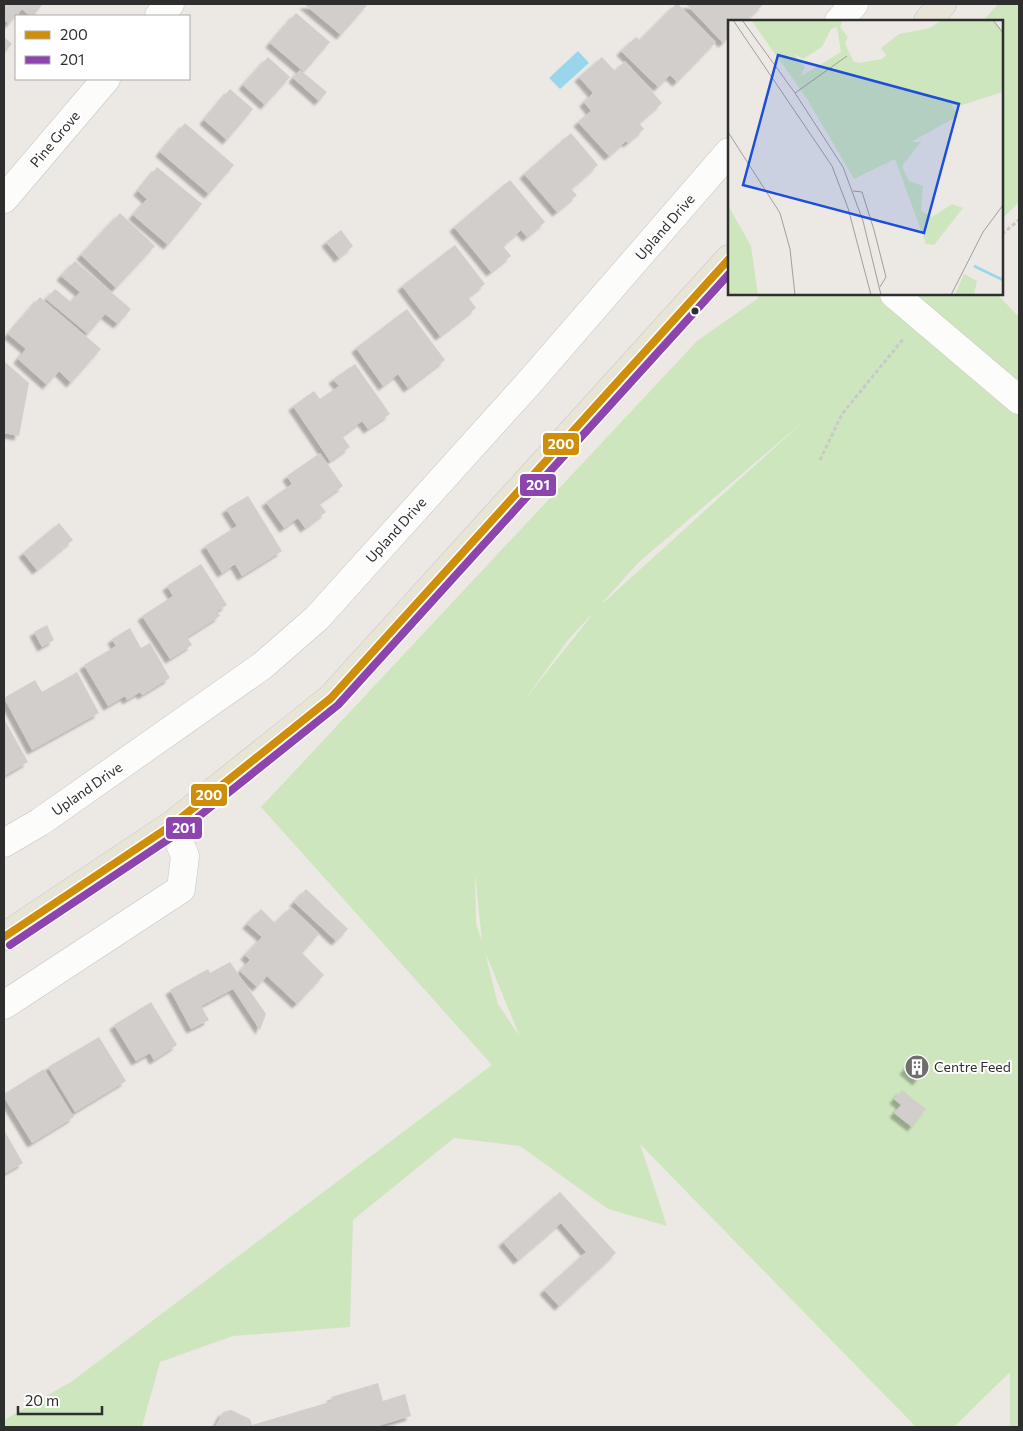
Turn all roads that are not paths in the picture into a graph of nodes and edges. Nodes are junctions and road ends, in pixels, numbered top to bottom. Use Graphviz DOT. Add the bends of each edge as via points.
graph roads {
  1 [pos="170,4"];
  2 [pos="854,4"];
  3 [pos="942,4"];
  4 [pos="160,15"];
  5 [pos="840,20"];
  6 [pos="929,20"];
  7 [pos="105,80"];
  8 [pos="728,153"];
  9 [pos="4,199"];
  10 [pos="728,260"];
  11 [pos="895,295"];
  12 [pos="1019,400"];
  13 [pos="172,825"];
  14 [pos="4,843"];
  15 [pos="4,937"];
  16 [pos="4,1005"];
  1 -- 4 [label="street"];
  2 -- 5 [label="street"];
  3 -- 6 [label="main road"];
  7 -- 9 [label="street, Pine Grove"];
  8 -- 14 [label="street, Upland Drive" via="528,384 317,618 262,666 40,822"];
  10 -- 13 [label="main road" via="331,698"];
  11 -- 12 [label="street"];
  13 -- 15 [label="main road"];
  13 -- 16 [label="street" via="185,856 181,889"];
}
